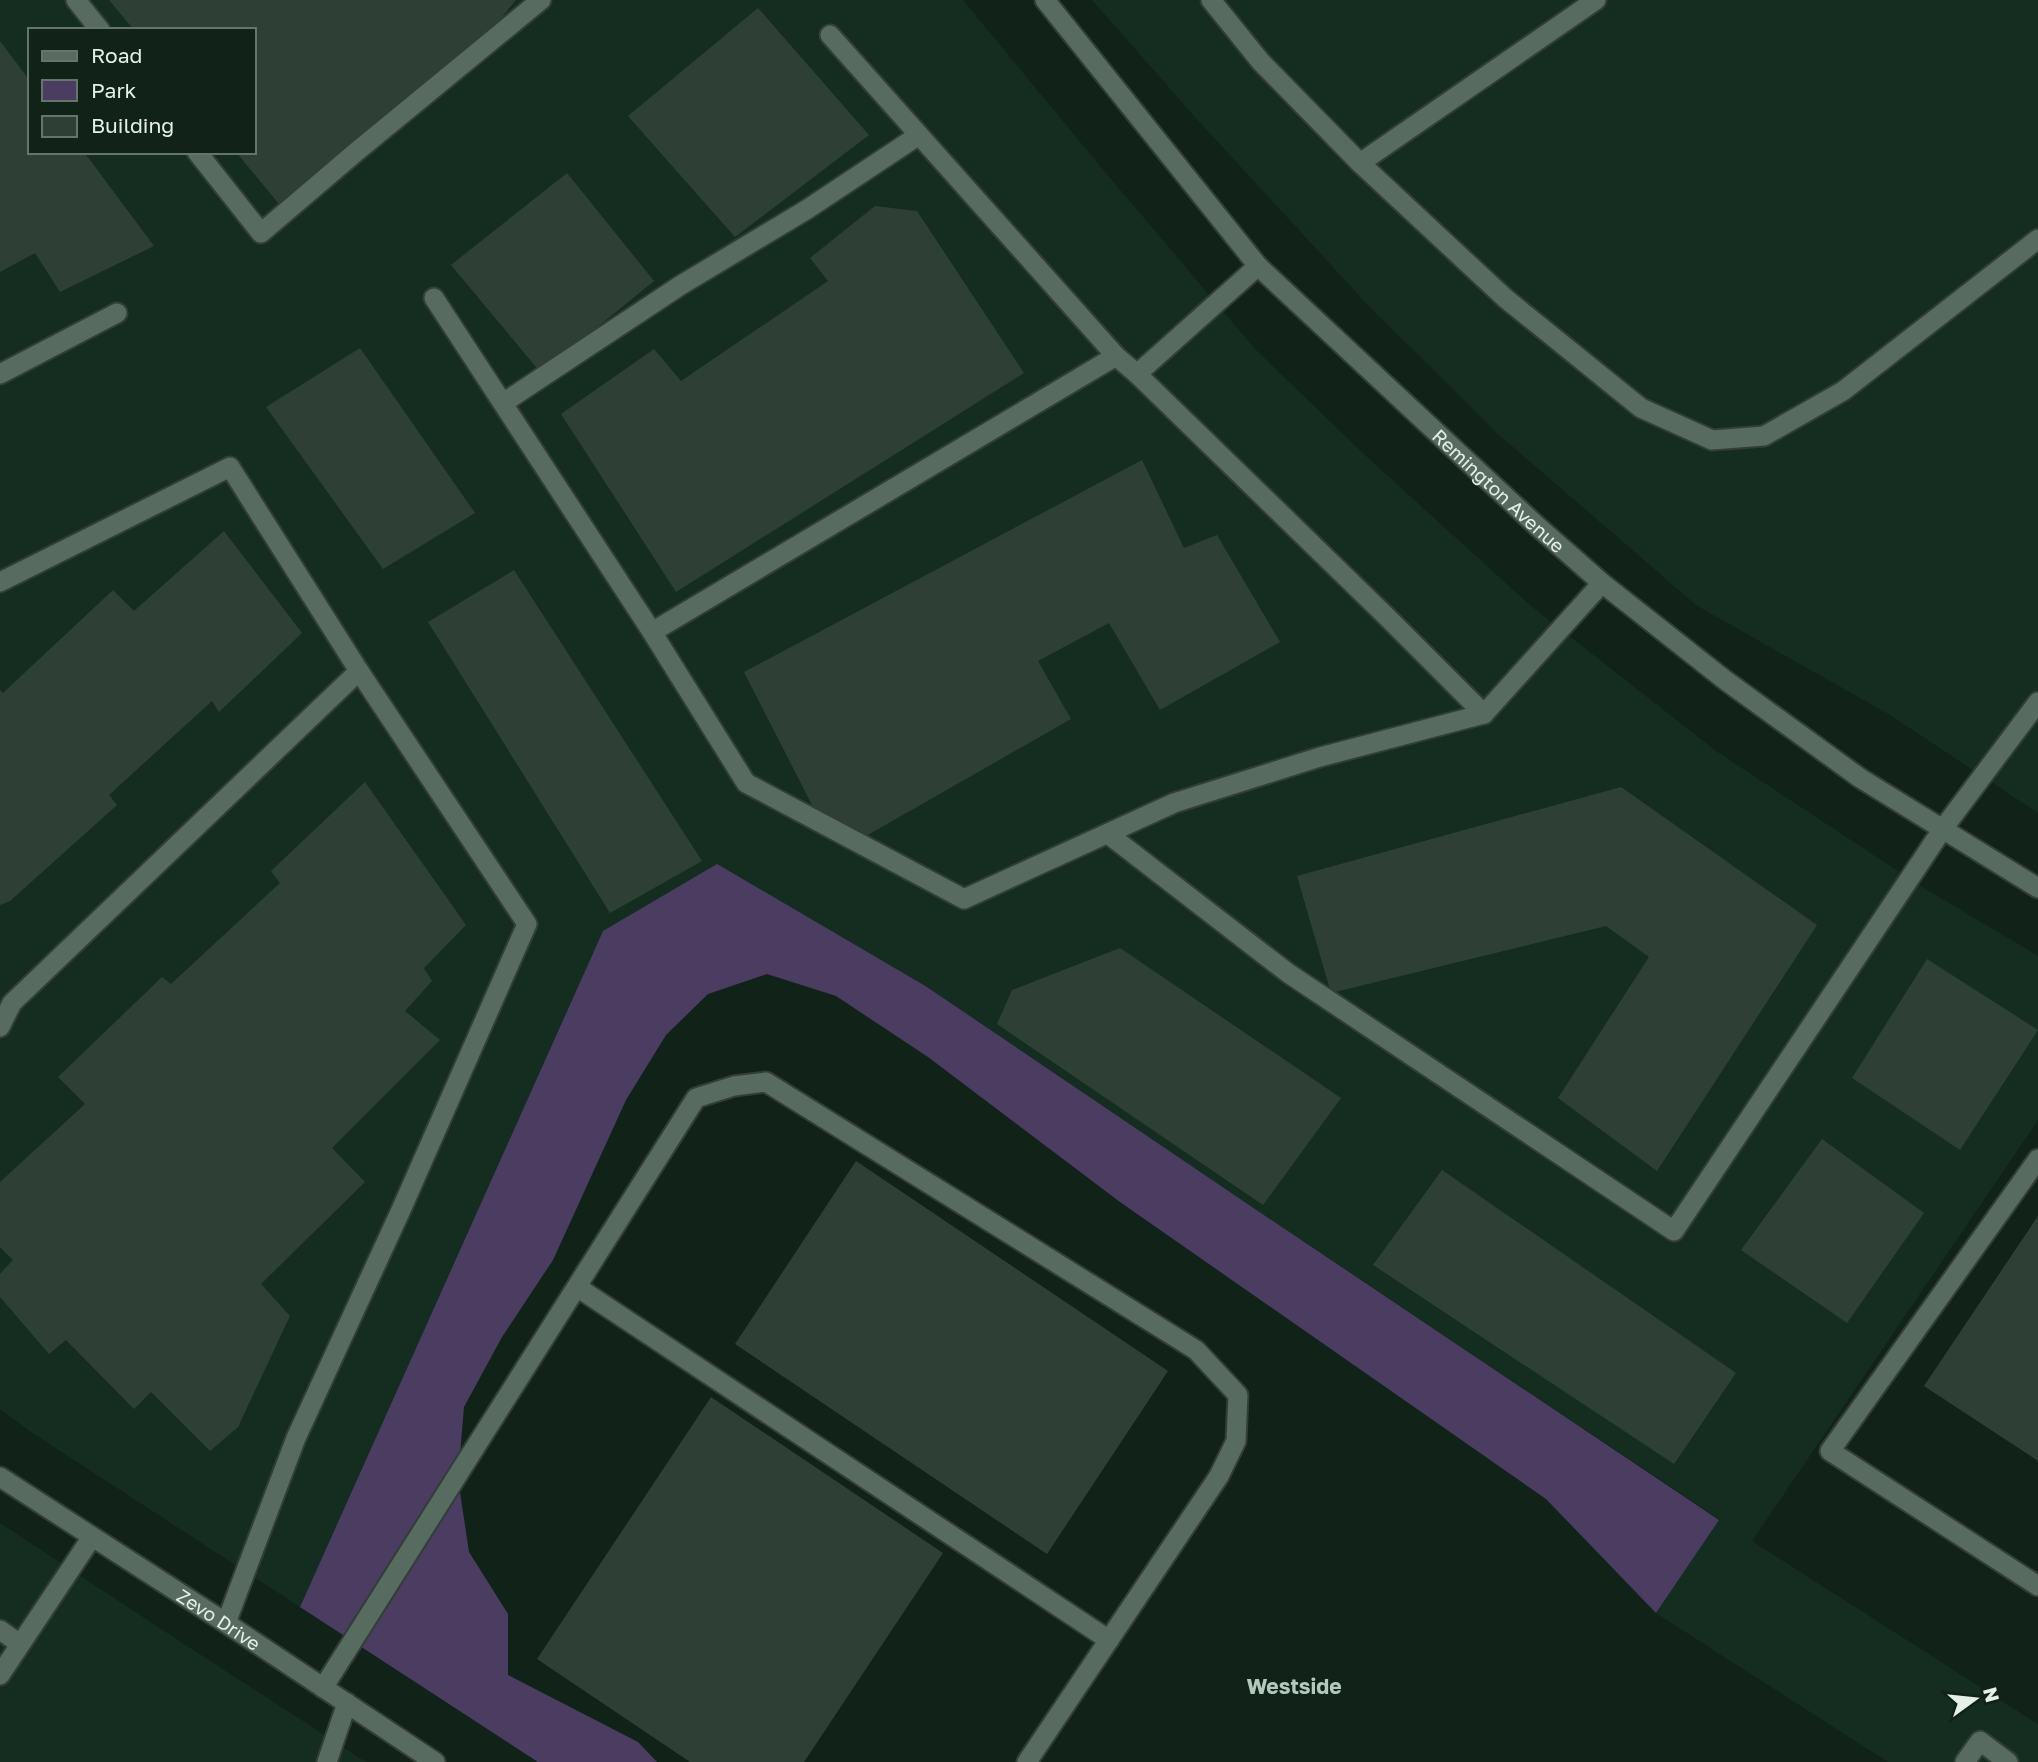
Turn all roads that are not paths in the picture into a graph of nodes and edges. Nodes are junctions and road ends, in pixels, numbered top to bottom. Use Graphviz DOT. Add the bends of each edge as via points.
graph roads {
  1 [pos="76,0"];
  2 [pos="541,0"];
  3 [pos="1045,0"];
  4 [pos="1210,0"];
  5 [pos="1596,0"];
  6 [pos="98,28"];
  7 [pos="830,35"];
  8 [pos="919,135"];
  9 [pos="199,154"];
  10 [pos="1360,163"];
  11 [pos="2038,239"];
  12 [pos="1258,266"];
  13 [pos="434,298"];
  14 [pos="117,313"];
  15 [pos="1116,356"];
  16 [pos="0,374"];
  17 [pos="1136,374"];
  18 [pos="502,404"];
  19 [pos="0,582"];
  20 [pos="1602,583"];
  21 [pos="652,632"];
  22 [pos="359,671"];
  23 [pos="2038,702"];
  24 [pos="1484,714"];
  25 [pos="1942,830"];
  26 [pos="1108,834"];
  27 [pos="2038,888"];
  28 [pos="0,1027"];
  29 [pos="2038,1159"];
  30 [pos="577,1287"];
  31 [pos="0,1477"];
  32 [pos="92,1536"];
  33 [pos="2038,1586"];
  34 [pos="226,1623"];
  35 [pos="0,1630"];
  36 [pos="1109,1640"];
  37 [pos="20,1644"];
  38 [pos="0,1675"];
  39 [pos="323,1688"];
  40 [pos="347,1703"];
  41 [pos="327,1762"];
  42 [pos="435,1762"];
  43 [pos="1027,1762"];
  44 [pos="1965,1762"];
  45 [pos="2008,1762"];
  1 -- 6 [label="street"];
  2 -- 9 [label="street" via="261,233"];
  3 -- 12 [label="street, Remington Avenue"];
  4 -- 10 [label="street" via="1261,62"];
  5 -- 10 [label="street"];
  7 -- 8 [label="street"];
  8 -- 15 [label="street"];
  8 -- 18 [label="street"];
  10 -- 11 [label="street" via="1505,298 1641,408 1712,440 1764,436 1843,391"];
  12 -- 17 [label="street"];
  12 -- 20 [label="street, Remington Avenue"];
  13 -- 18 [label="street"];
  14 -- 16 [label="street"];
  15 -- 17 [label="street"];
  15 -- 21 [label="street"];
  17 -- 24 [label="street"];
  18 -- 21 [label="street"];
  19 -- 22 [label="street" via="230,467"];
  20 -- 24 [label="street"];
  20 -- 25 [label="street, Remington Avenue" via="1860,778"];
  21 -- 26 [label="street" via="746,783 964,899"];
  22 -- 28 [label="street" via="12,1003"];
  22 -- 34 [label="street" via="527,924 296,1438"];
  23 -- 25 [label="street"];
  24 -- 26 [label="street" via="1320,757 1174,803"];
  25 -- 26 [label="street" via="1674,1231 1288,973"];
  25 -- 27 [label="street, Remington Avenue"];
  29 -- 33 [label="street" via="1830,1451"];
  30 -- 36 [label="street"];
  30 -- 36 [label="street" via="695,1098 766,1082 1195,1350 1238,1395 1236,1441 1219,1476"];
  30 -- 39 [label="street"];
  31 -- 32 [label="street, Zevo Drive"];
  32 -- 34 [label="street, Zevo Drive"];
  32 -- 37 [label="street"];
  34 -- 39 [label="street, Zevo Drive"];
  35 -- 37 [label="street"];
  36 -- 43 [label="street"];
  37 -- 38 [label="street"];
  39 -- 40 [label="street, Zevo Drive"];
  40 -- 41 [label="street"];
  40 -- 42 [label="street, Zevo Drive"];
  44 -- 45 [label="street" via="1980,1741"];
}
